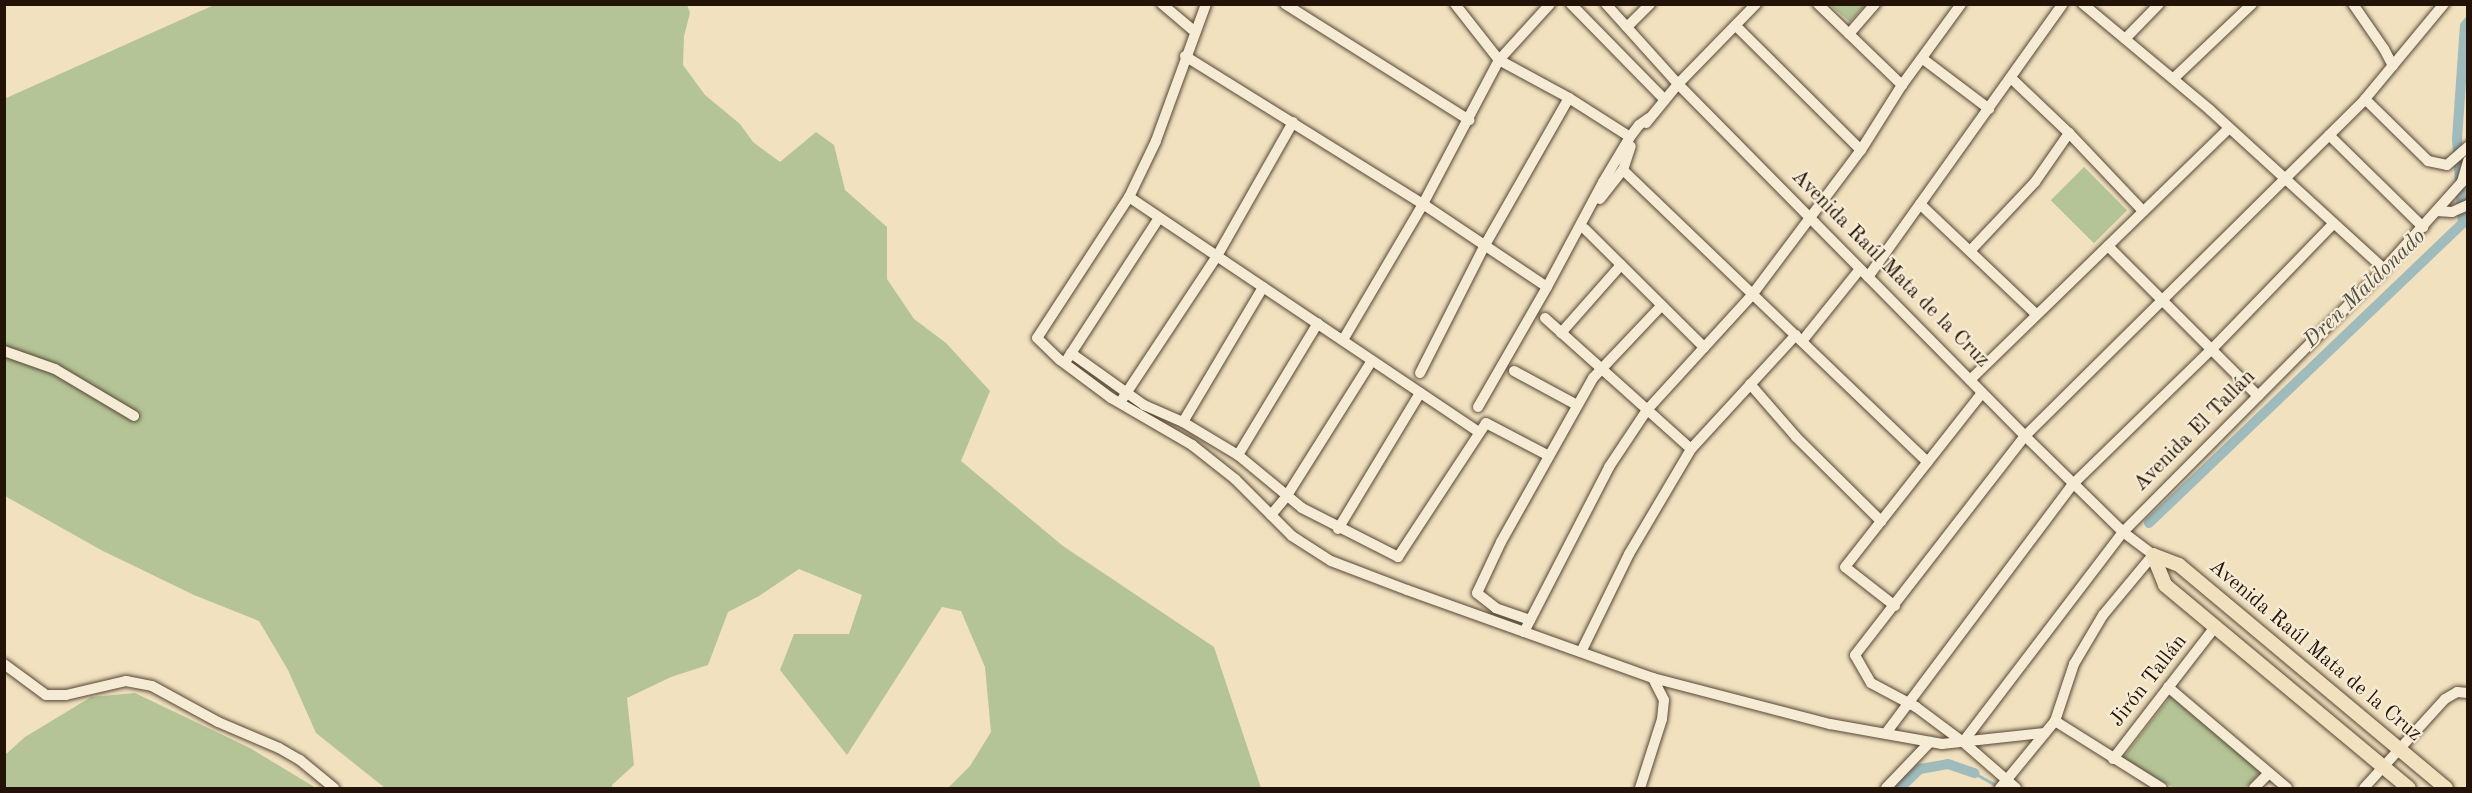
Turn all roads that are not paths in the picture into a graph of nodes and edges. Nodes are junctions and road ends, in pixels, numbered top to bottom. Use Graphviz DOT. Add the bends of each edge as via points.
graph roads {
  1 [pos="1162,4"];
  2 [pos="1206,4"];
  3 [pos="1285,4"];
  4 [pos="1455,4"];
  5 [pos="1550,4"];
  6 [pos="1571,4"];
  7 [pos="1606,4"];
  8 [pos="1650,4"];
  9 [pos="1756,4"];
  10 [pos="1818,4"];
  11 [pos="1875,4"];
  12 [pos="2063,4"];
  13 [pos="2083,4"];
  14 [pos="2159,4"];
  15 [pos="2252,4"];
  16 [pos="2444,4"];
  17 [pos="2357,6"];
  18 [pos="1955,7"];
  19 [pos="1298,8"];
  20 [pos="1736,26"];
  21 [pos="1627,27"];
  22 [pos="1194,31"];
  23 [pos="1849,34"];
  24 [pos="2125,39"];
  25 [pos="1185,56"];
  26 [pos="1923,59"];
  27 [pos="1498,60"];
  28 [pos="2393,66"];
  29 [pos="2011,78"];
  30 [pos="2174,78"];
  31 [pos="1678,84"];
  32 [pos="1902,85"];
  33 [pos="1569,98"];
  34 [pos="2365,99"];
  35 [pos="1665,100"];
  36 [pos="1989,109"];
  37 [pos="1649,118"];
  38 [pos="1469,120"];
  39 [pos="1293,122"];
  40 [pos="2229,128"];
  41 [pos="2069,133"];
  42 [pos="2329,135"];
  43 [pos="1630,137"];
  44 [pos="2468,147"];
  45 [pos="1861,150"];
  46 [pos="2468,161"];
  47 [pos="1623,170"];
  48 [pos="2286,178"];
  49 [pos="1129,197"];
  50 [pos="1423,204"];
  51 [pos="1920,204"];
  52 [pos="2468,205"];
  53 [pos="2143,210"];
  54 [pos="2437,211"];
  55 [pos="1159,218"];
  56 [pos="1810,219"];
  57 [pos="2333,224"];
  58 [pos="2423,227"];
  59 [pos="1485,245"];
  60 [pos="2108,246"];
  61 [pos="1970,251"];
  62 [pos="1217,256"];
  63 [pos="1621,265"];
  64 [pos="1860,269"];
  65 [pos="2384,269"];
  66 [pos="1868,277"];
  67 [pos="1547,286"];
  68 [pos="1263,287"];
  69 [pos="1752,295"];
  70 [pos="2163,301"];
  71 [pos="1662,305"];
  72 [pos="2036,315"];
  73 [pos="1545,318"];
  74 [pos="1317,323"];
  75 [pos="1561,333"];
  76 [pos="1799,338"];
  77 [pos="1343,340"];
  78 [pos="1704,347"];
  79 [pos="2211,349"];
  80 [pos="4,351"];
  81 [pos="1071,353"];
  82 [pos="1371,362"];
  83 [pos="1064,363"];
  84 [pos="1600,368"];
  85 [pos="1514,371"];
  86 [pos="1420,373"];
  87 [pos="1970,380"];
  88 [pos="1750,384"];
  89 [pos="1127,393"];
  90 [pos="1420,393"];
  91 [pos="1982,393"];
  92 [pos="2258,396"];
  93 [pos="1120,404"];
  94 [pos="1577,405"];
  95 [pos="1478,407"];
  96 [pos="1647,410"];
  97 [pos="134,416"];
  98 [pos="1183,422"];
  99 [pos="1479,432"];
  100 [pos="2025,436"];
  101 [pos="1691,449"];
  102 [pos="1238,455"];
  103 [pos="1548,456"];
  104 [pos="1928,462"];
  105 [pos="2073,484"];
  106 [pos="1286,497"];
  107 [pos="1271,515"];
  108 [pos="1881,521"];
  109 [pos="1338,529"];
  110 [pos="2123,532"];
  111 [pos="2152,555"];
  112 [pos="1895,606"];
  113 [pos="1530,620"];
  114 [pos="2216,627"];
  115 [pos="1524,632"];
  116 [pos="1581,652"];
  117 [pos="4,664"];
  118 [pos="1653,678"];
  119 [pos="1676,684"];
  120 [pos="2168,687"];
  121 [pos="2464,692"];
  122 [pos="1908,703"];
  123 [pos="1662,719"];
  124 [pos="2055,721"];
  125 [pos="1886,733"];
  126 [pos="2044,734"];
  127 [pos="1930,742"];
  128 [pos="1963,742"];
  129 [pos="2400,750"];
  130 [pos="2113,759"];
  131 [pos="2384,768"];
  132 [pos="2269,773"];
  133 [pos="2003,785"];
  134 [pos="334,789"];
  135 [pos="1640,789"];
  136 [pos="1886,789"];
  137 [pos="2016,789"];
  138 [pos="2162,789"];
  139 [pos="2254,789"];
  140 [pos="2287,789"];
  141 [pos="2364,789"];
  142 [pos="2409,789"];
  143 [pos="2446,789"];
  1 -- 22 [label="street"];
  2 -- 22 [label="street"];
  3 -- 19 [label="street"];
  4 -- 27 [label="street"];
  5 -- 27 [label="street"];
  6 -- 35 [label="street"];
  7 -- 21 [label="street, Avenida Raúl Mata de la Cruz"];
  8 -- 21 [label="street"];
  9 -- 20 [label="street"];
  10 -- 23 [label="street"];
  11 -- 23 [label="street"];
  12 -- 29 [label="street"];
  13 -- 24 [label="street"];
  14 -- 24 [label="street"];
  15 -- 30 [label="street"];
  16 -- 28 [label="street"];
  17 -- 28 [label="street"];
  18 -- 26 [label="street"];
  19 -- 38 [label="street"];
  20 -- 31 [label="street"];
  20 -- 45 [label="street"];
  21 -- 31 [label="street, Avenida Raúl Mata de la Cruz"];
  22 -- 25 [label="street"];
  23 -- 32 [label="street"];
  24 -- 30 [label="street"];
  25 -- 39 [label="street"];
  25 -- 49 [label="street" via="1160,130"];
  26 -- 32 [label="street"];
  26 -- 36 [label="street"];
  27 -- 33 [label="street"];
  27 -- 38 [label="street"];
  28 -- 34 [label="street"];
  29 -- 36 [label="street"];
  29 -- 41 [label="street"];
  30 -- 40 [label="street"];
  31 -- 35 [label="street"];
  31 -- 56 [label="street, Avenida Raúl Mata de la Cruz"];
  32 -- 45 [label="street"];
  33 -- 43 [label="street"];
  33 -- 59 [label="street"];
  34 -- 42 [label="street"];
  34 -- 44 [label="street" via="2428,161 2447,165"];
  35 -- 37 [label="street"];
  36 -- 51 [label="street"];
  37 -- 43 [label="street"];
  37 -- 47 [label="street" via="1627,152"];
  38 -- 50 [label="street"];
  39 -- 50 [label="street"];
  39 -- 62 [label="street"];
  40 -- 48 [label="street"];
  40 -- 53 [label="street"];
  41 -- 53 [label="street"];
  41 -- 61 [label="street" via="2035,182"];
  42 -- 48 [label="street"];
  42 -- 58 [label="street"];
  43 -- 67 [label="street"];
  45 -- 56 [label="street"];
  46 -- 54 [label="street, Avenida El Tallán" via="2462,182"];
  47 -- 63 [label="street" via="1602,196 1583,233"];
  47 -- 69 [label="street"];
  48 -- 57 [label="street"];
  48 -- 70 [label="street"];
  49 -- 55 [label="street"];
  49 -- 83 [label="street" via="1037,338"];
  50 -- 59 [label="street"];
  50 -- 77 [label="street"];
  51 -- 61 [label="street"];
  51 -- 66 [label="street"];
  52 -- 54 [label="street" via="2452,212"];
  53 -- 60 [label="street"];
  54 -- 58 [label="street, Avenida El Tallán"];
  55 -- 62 [label="street"];
  55 -- 81 [label="street"];
  56 -- 64 [label="street, Avenida Raúl Mata de la Cruz"];
  56 -- 69 [label="street"];
  57 -- 65 [label="street"];
  57 -- 79 [label="street"];
  58 -- 65 [label="street, Avenida El Tallán"];
  59 -- 67 [label="street"];
  59 -- 86 [label="street"];
  60 -- 70 [label="street"];
  60 -- 72 [label="street"];
  61 -- 72 [label="street"];
  62 -- 68 [label="street"];
  62 -- 89 [label="street"];
  63 -- 71 [label="street"];
  63 -- 75 [label="street"];
  64 -- 66 [label="street, Avenida Raúl Mata de la Cruz"];
  64 -- 76 [label="street"];
  65 -- 92 [label="street, Avenida El Tallán"];
  66 -- 87 [label="street, Avenida Raúl Mata de la Cruz"];
  67 -- 95 [label="street"];
  68 -- 74 [label="street"];
  68 -- 98 [label="street"];
  69 -- 76 [label="street"];
  69 -- 78 [label="street"];
  70 -- 79 [label="street"];
  70 -- 100 [label="street"];
  71 -- 78 [label="street"];
  71 -- 84 [label="street"];
  72 -- 87 [label="street"];
  73 -- 75 [label="street"];
  74 -- 77 [label="street"];
  74 -- 102 [label="street"];
  75 -- 84 [label="street"];
  76 -- 88 [label="street"];
  76 -- 104 [label="street"];
  77 -- 82 [label="street"];
  78 -- 96 [label="street"];
  79 -- 92 [label="street"];
  79 -- 105 [label="street"];
  80 -- 97 [label="street" via="55,369"];
  81 -- 83 [label="street"];
  81 -- 89 [label="street"];
  82 -- 90 [label="street"];
  82 -- 106 [label="street"];
  83 -- 93 [label="street"];
  84 -- 94 [label="street"];
  84 -- 96 [label="street"];
  85 -- 94 [label="street"];
  87 -- 91 [label="street, Avenida Raúl Mata de la Cruz"];
  88 -- 101 [label="street"];
  88 -- 108 [label="street"];
  89 -- 93 [label="street"];
  89 -- 98 [label="street"];
  90 -- 99 [label="street"];
  90 -- 109 [label="street"];
  91 -- 100 [label="street, Avenida Raúl Mata de la Cruz"];
  91 -- 104 [label="street"];
  92 -- 110 [label="street, Avenida El Tallán"];
  93 -- 107 [label="street" via="1192,445 1235,479"];
  94 -- 103 [label="street"];
  96 -- 101 [label="street"];
  96 -- 113 [label="street" via="1609,467"];
  98 -- 102 [label="street"];
  99 -- 103 [label="street" via="1489,423"];
  99 -- 109 [label="street" via="1398,557"];
  100 -- 105 [label="street, Avenida Raúl Mata de la Cruz"];
  100 -- 112 [label="street"];
  101 -- 116 [label="street" via="1629,554"];
  102 -- 106 [label="street"];
  103 -- 113 [label="street" via="1477,594 1496,608"];
  104 -- 108 [label="street"];
  105 -- 110 [label="street, Avenida Raúl Mata de la Cruz"];
  105 -- 122 [label="street"];
  106 -- 107 [label="street"];
  106 -- 109 [label="street"];
  107 -- 115 [label="street" via="1292,536 1331,561"];
  108 -- 112 [label="street" via="1845,567"];
  110 -- 111 [label="street, Avenida Raúl Mata de la Cruz"];
  110 -- 128 [label="street, Avenida El Tallán"];
  111 -- 114 [label="main road, Avenida Raúl Mata de la Cruz" via="2165,585"];
  111 -- 124 [label="street" via="2103,615 2074,664"];
  111 -- 129 [label="main road, Avenida Raúl Mata de la Cruz" via="2180,565"];
  112 -- 122 [label="street" via="1855,655 1871,683"];
  113 -- 115 [label="street"];
  114 -- 120 [label="street, Jirón Tallán"];
  114 -- 131 [label="main road, Avenida Raúl Mata de la Cruz"];
  115 -- 116 [label="street"];
  116 -- 118 [label="street"];
  117 -- 134 [label="street" via="46,695 66,695 126,681 152,686 218,722 290,754"];
  118 -- 119 [label="street"];
  118 -- 123 [label="street" via="1664,700"];
  119 -- 123 [label="street"];
  119 -- 125 [label="street" via="1830,724"];
  120 -- 130 [label="street, Jirón Tallán"];
  120 -- 132 [label="street"];
  121 -- 129 [label="street" via="2445,699"];
  122 -- 125 [label="street"];
  122 -- 128 [label="street"];
  123 -- 135 [label="street"];
  124 -- 126 [label="street"];
  124 -- 130 [label="street"];
  125 -- 127 [label="street"];
  126 -- 128 [label="street"];
  126 -- 133 [label="street"];
  127 -- 128 [label="street"];
  127 -- 136 [label="street"];
  128 -- 133 [label="street"];
  129 -- 131 [label="street"];
  129 -- 143 [label="main road, Avenida Raúl Mata de la Cruz"];
  130 -- 138 [label="street"];
  131 -- 141 [label="street"];
  131 -- 142 [label="main road, Avenida Raúl Mata de la Cruz"];
  132 -- 139 [label="street"];
  132 -- 140 [label="street"];
  133 -- 137 [label="street"];
}
